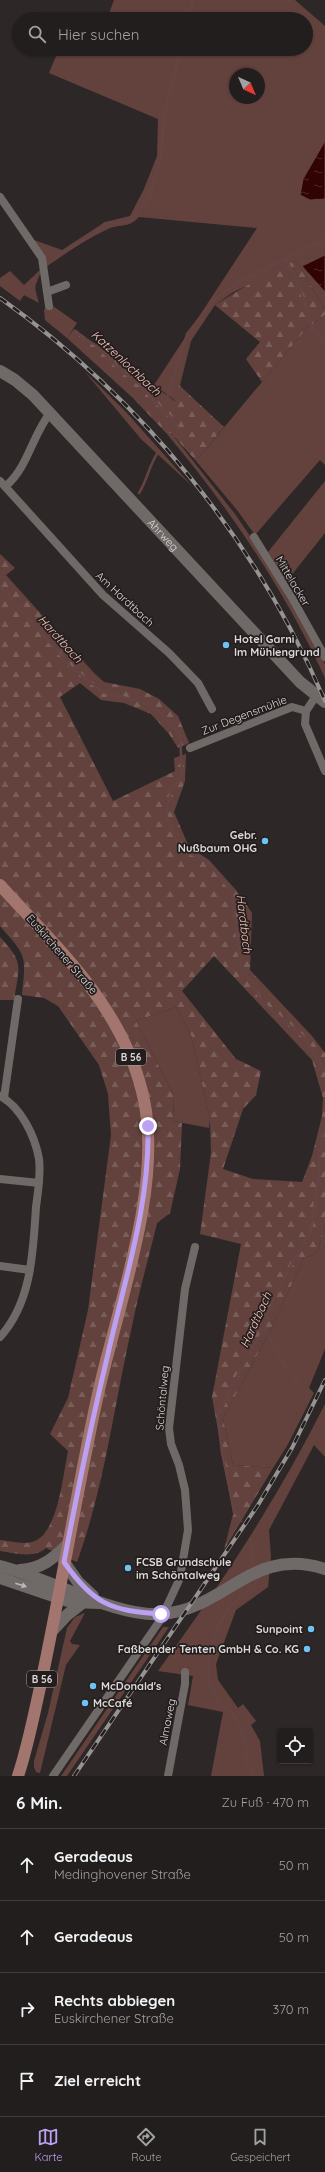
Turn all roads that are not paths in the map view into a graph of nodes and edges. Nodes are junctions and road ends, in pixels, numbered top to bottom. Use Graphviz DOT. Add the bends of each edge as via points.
graph roads {
  1 [pos="0,197"];
  2 [pos="66,285"];
  3 [pos="47,292"];
  4 [pos="49,306"];
  5 [pos="0,371"];
  6 [pos="50,413"];
  7 [pos="3,484"];
  8 [pos="254,537"];
  9 [pos="325,657"];
  10 [pos="320,699"];
  11 [pos="212,709"];
  12 [pos="306,711"];
  13 [pos="190,748"];
  14 [pos="325,770"];
  15 [pos="0,885"];
  16 [pos="18,999"];
  17 [pos="2,1097"];
  18 [pos="0,1179"];
  19 [pos="39,1183"];
  20 [pos="194,1247"];
  21 [pos="0,1266"];
  22 [pos="30,1270"];
  23 [pos="0,1337"];
  24 [pos="68,1544"];
  25 [pos="64,1562"];
  26 [pos="0,1566"];
  27 [pos="325,1569"];
  28 [pos="17,1570"];
  29 [pos="0,1578"];
  30 [pos="60,1592"];
  31 [pos="76,1595"];
  32 [pos="102,1603"];
  33 [pos="53,1630"];
  34 [pos="185,1672"];
  35 [pos="22,1775"];
  36 [pos="53,1776"];
  37 [pos="168,1776"];
  1 -- 3 [label="street" via="42,258"];
  2 -- 3 [label="street"];
  3 -- 4 [label="street"];
  5 -- 6 [label="main road, Ahrweg" via="25,387"];
  6 -- 7 [label="street, Am Hardtbach" via="39,427 18,473"];
  6 -- 10 [label="main road, Ahrweg" via="300,682"];
  7 -- 11 [label="street, Am Hardtbach" via="103,595 169,653 198,683"];
  8 -- 9 [label="street, Mittelacker"];
  10 -- 12 [label="street"];
  12 -- 13 [label="street, Zur Degensmühle" via="292,707"];
  12 -- 14 [label="street" via="306,724"];
  15 -- 24 [label="main road, Euskirchener Straße / B 56" via="103,1001 127,1045 144,1101 148,1126 149,1153 142,1206 129,1272 105,1365"];
  16 -- 17 [label="street"];
  17 -- 19 [label="street" via="20,1116 32,1134 39,1159"];
  18 -- 19 [label="street"];
  19 -- 22 [label="street"];
  20 -- 36 [label="street, Schöntalweg" via="185,1289 169,1428 171,1444 185,1490 188,1530 180,1578 161,1619"];
  21 -- 22 [label="street"];
  22 -- 23 [label="street" via="25,1290"];
  24 -- 25 [label="main road, Euskirchener Straße / B 56"];
  24 -- 28 [label="main road" via="45,1564 32,1569"];
  25 -- 30 [label="main road, Euskirchener Straße / B 56"];
  25 -- 31 [label="main road"];
  26 -- 28 [label="main road"];
  27 -- 32 [label="main road" via="307,1563 262,1569 191,1608 161,1614 139,1613"];
  28 -- 30 [label="main road"];
  29 -- 30 [label="main road, one-way"];
  30 -- 31 [label="main road"];
  30 -- 33 [label="main road, Euskirchener Straße / B 56"];
  31 -- 32 [label="main road"];
  31 -- 32 [label="main road"];
  31 -- 33 [label="main road" via="67,1615"];
  33 -- 35 [label="main road, Euskirchener Straße / B 56"];
  34 -- 37 [label="street, Almaweg"];
}
